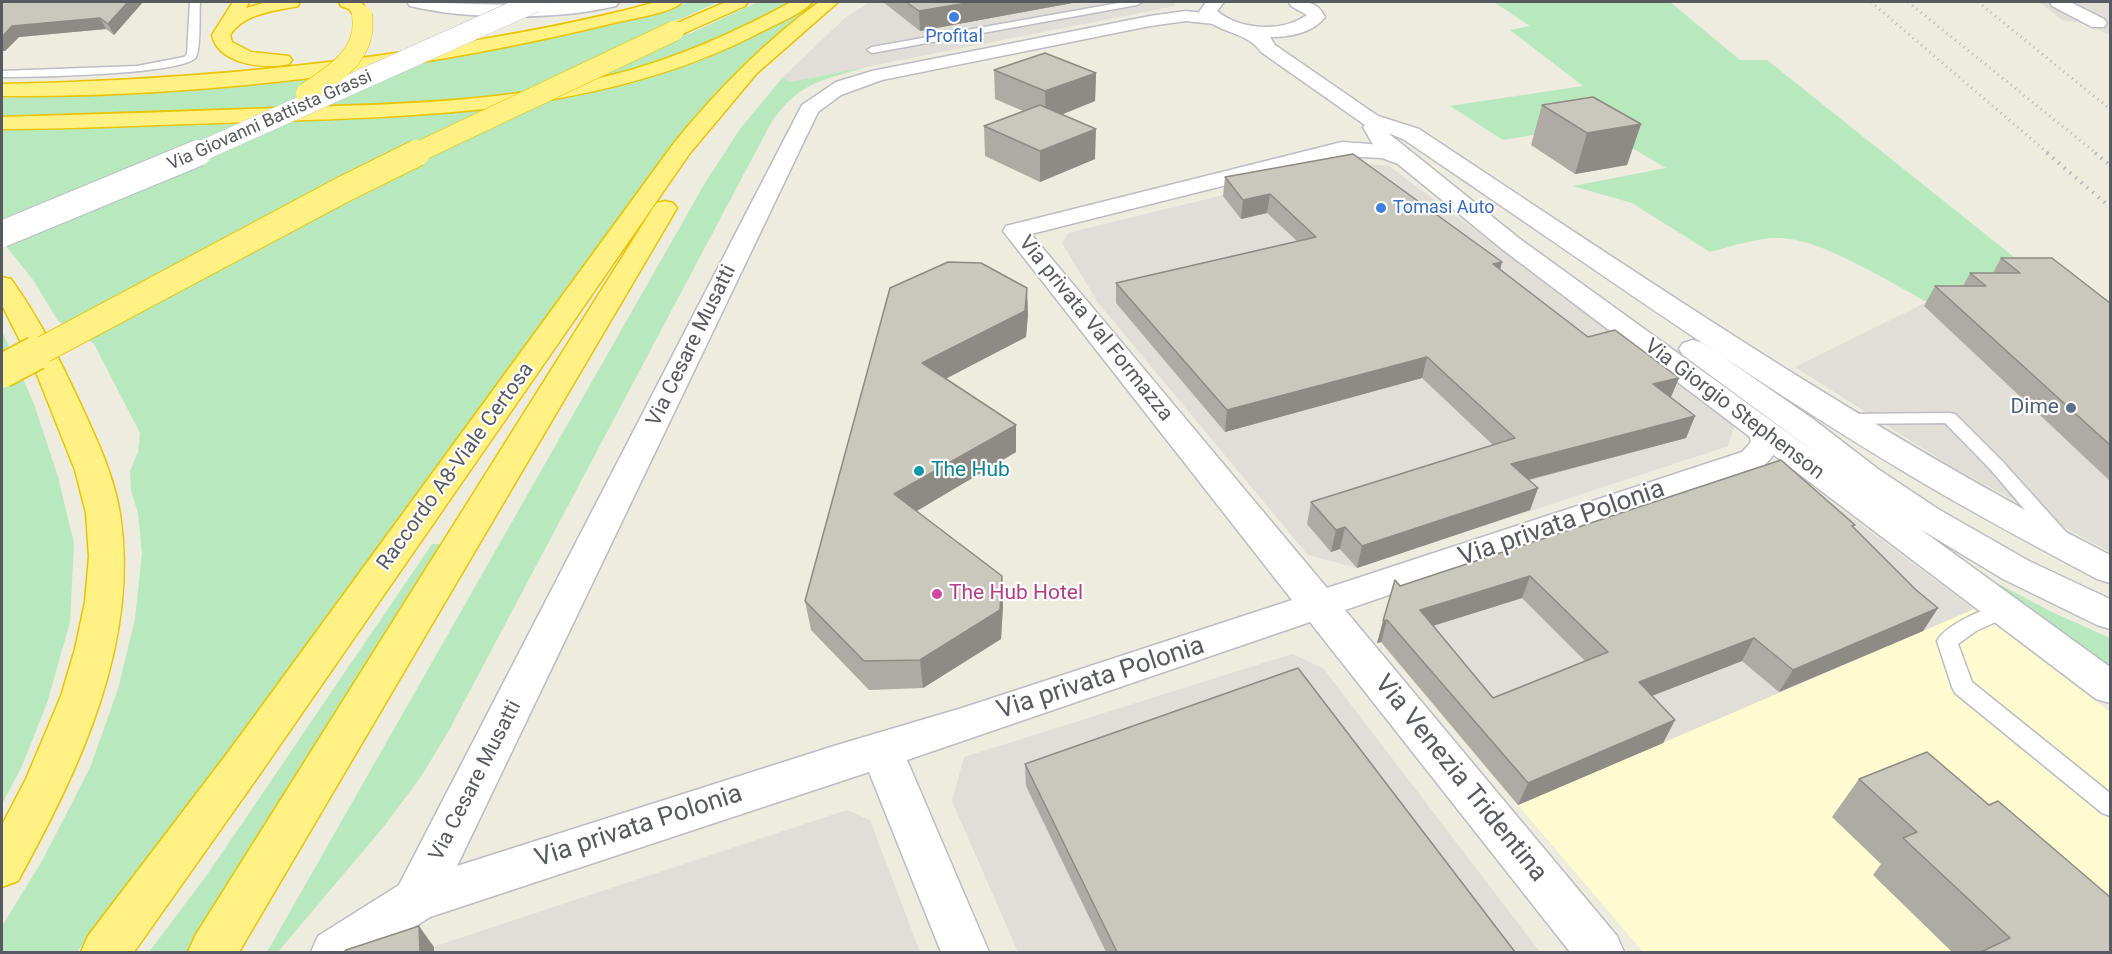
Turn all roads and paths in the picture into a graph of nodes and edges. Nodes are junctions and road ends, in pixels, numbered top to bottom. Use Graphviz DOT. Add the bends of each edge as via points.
graph roads {
  1 [pos="195,2"];
  2 [pos="241,2"];
  3 [pos="292,2"];
  4 [pos="347,2"];
  5 [pos="416,2"];
  6 [pos="511,2"];
  7 [pos="535,2"];
  8 [pos="610,2"];
  9 [pos="673,2"];
  10 [pos="739,2"];
  11 [pos="803,2"];
  12 [pos="829,2"];
  13 [pos="847,2"];
  14 [pos="1194,2"];
  15 [pos="1301,2"];
  16 [pos="2058,2"];
  17 [pos="1215,10"];
  18 [pos="1144,11"];
  19 [pos="2098,23"];
  20 [pos="1244,29"];
  21 [pos="1290,29"];
  22 [pos="223,30"];
  23 [pos="481,45"];
  24 [pos="872,50"];
  25 [pos="1297,66"];
  26 [pos="2,74"];
  27 [pos="2,90"];
  28 [pos="306,93"];
  29 [pos="1371,120"];
  30 [pos="2,123"];
  31 [pos="1342,149"];
  32 [pos="1409,161"];
  33 [pos="2,219"];
  34 [pos="2,234"];
  35 [pos="2,285"];
  36 [pos="92,322"];
  37 [pos="2,371"];
  38 [pos="2,381"];
  39 [pos="1839,419"];
  40 [pos="1802,426"];
  41 [pos="1765,433"];
  42 [pos="2070,550"];
  43 [pos="2109,575"];
  44 [pos="1320,606"];
  45 [pos="2004,610"];
  46 [pos="2110,615"];
  47 [pos="2110,688"];
  48 [pos="882,751"];
  49 [pos="2110,806"];
  50 [pos="2,866"];
  51 [pos="416,900"];
  52 [pos="105,952"];
  53 [pos="212,952"];
  54 [pos="335,952"];
  55 [pos="965,952"];
  56 [pos="1600,952"];
  1 -- 26 [label="lane" via="192,55 187,60 137,69"];
  2 -- 22 [label="highway"];
  3 -- 22 [label="highway" via="257,9"];
  4 -- 28 [label="highway, bridge" via="362,15 365,32 360,46 335,73"];
  5 -- 8 [label="street" via="497,10"];
  6 -- 28 [label="street, Via Giovanni Battista Grassi, bridge"];
  7 -- 34 [label="street, Via Giovanni Battista Grassi, bridge" via="308,106"];
  9 -- 23 [label="highway" via="592,24"];
  10 -- 36 [label="highway, bridge" via="395,164"];
  11 -- 30 [label="highway" via="727,42 667,66 517,100 411,109"];
  12 -- 52 [label="highway, Raccordo A8-Viale Certosa" via="740,78 682,148"];
  13 -- 53 [label="highway" via="771,66 725,117 694,160"];
  14 -- 18 [label="street, Via Cesare Musatti" via="1179,12"];
  15 -- 21 [label="street" via="1316,17 1309,24"];
  16 -- 19 [label="street"];
  17 -- 18 [label="street, Via Cesare Musatti" via="1186,16"];
  17 -- 20 [label="street, Via Cesare Musatti"];
  18 -- 24 [label="lane"];
  18 -- 51 [label="street, Via Cesare Musatti" via="866,78 828,94 809,109"];
  20 -- 21 [label="street"];
  20 -- 25 [label="street, Via Giorgio Stephenson"];
  21 -- 25 [label="street" via="1288,42"];
  22 -- 23 [label="highway" via="223,44 231,51 276,60 350,58"];
  23 -- 27 [label="highway" via="384,61 247,76 116,87"];
  25 -- 29 [label="street, Via Giorgio Stephenson"];
  28 -- 33 [label="street, Via Giovanni Battista Grassi"];
  29 -- 31 [label="street, Via privata Val Formazza" via="1367,129"];
  29 -- 32 [label="street, Via Giorgio Stephenson" via="1380,138"];
  29 -- 39 [label="street, Via Giorgio Stephenson" via="1411,134"];
  29 -- 40 [label="street"];
  31 -- 32 [label="street, Via privata Val Formazza" via="1386,152"];
  31 -- 44 [label="street, Via privata Val Formazza" via="1015,231"];
  32 -- 41 [label="street, Via Giorgio Stephenson" via="1511,244"];
  35 -- 50 [label="highway" via="56,382 92,465 107,554 102,614 80,701 42,789"];
  36 -- 37 [label="highway, bridge"];
  36 -- 38 [label="highway, bridge"];
  39 -- 42 [label="street, Via Giorgio Stephenson"];
  39 -- 42 [label="lane" via="1949,418"];
  40 -- 43 [label="street" via="1981,528 2046,558"];
  40 -- 46 [label="street" via="1866,476 1953,534 2016,570"];
  41 -- 44 [label="street, Via privata Polonia" via="1767,444 1753,459"];
  41 -- 45 [label="street, Via Giorgio Stephenson"];
  42 -- 43 [label="street, Via Giorgio Stephenson"];
  44 -- 48 [label="street, Via privata Polonia"];
  44 -- 56 [label="street, Via Venezia Tridentina"];
  45 -- 47 [label="street, Via Giorgio Stephenson"];
  45 -- 49 [label="lane" via="1947,641 1963,687"];
  48 -- 51 [label="street, Via privata Polonia"];
  48 -- 55 [label="street"];
  51 -- 54 [label="street, Via privata Polonia"];
}
